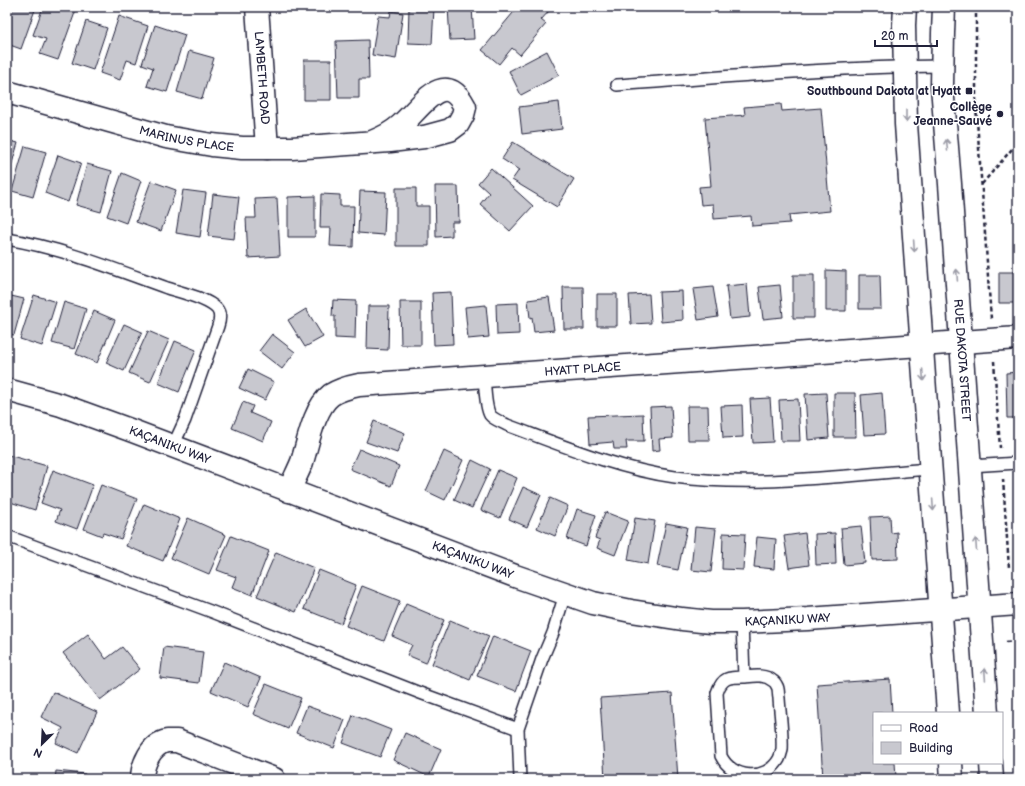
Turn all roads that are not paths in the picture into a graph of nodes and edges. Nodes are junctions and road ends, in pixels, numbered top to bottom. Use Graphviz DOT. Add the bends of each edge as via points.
graph roads {
  1 [pos="257,7"];
  2 [pos="906,7"];
  3 [pos="944,7"];
  4 [pos="905,66"];
  5 [pos="942,66"];
  6 [pos="617,85"];
  7 [pos="7,92"];
  8 [pos="372,142"];
  9 [pos="268,148"];
  10 [pos="7,239"];
  11 [pos="1018,338"];
  12 [pos="941,344"];
  13 [pos="484,376"];
  14 [pos="7,390"];
  15 [pos="173,446"];
  16 [pos="1018,462"];
  17 [pos="970,466"];
  18 [pos="930,469"];
  19 [pos="289,491"];
  20 [pos="7,536"];
  21 [pos="565,594"];
  22 [pos="1018,604"];
  23 [pos="960,608"];
  24 [pos="742,622"];
  25 [pos="744,677"];
  26 [pos="948,712"];
  27 [pos="987,712"];
  28 [pos="518,729"];
  29 [pos="951,764"];
  30 [pos="991,764"];
  31 [pos="142,779"];
  32 [pos="274,779"];
  33 [pos="520,779"];
  34 [pos="952,779"];
  35 [pos="992,779"];
  1 -- 9 [label="street, LAMBETH ROAD"];
  2 -- 4 [label="street, RUE DAKOTA STREET"];
  3 -- 5 [label="street, RUE DAKOTA STREET"];
  4 -- 5 [label="lane"];
  4 -- 6 [label="lane"];
  4 -- 12 [label="street, RUE DAKOTA STREET, one-way" via="906,124"];
  12 -- 5 [label="street, RUE DAKOTA STREET, one-way"];
  7 -- 9 [label="street, MARINUS PLACE" via="180,140 212,145"];
  8 -- 9 [label="street, MARINUS PLACE"];
  10 -- 15 [label="lane" via="93,261 202,300 217,309 220,318 218,326 185,420"];
  11 -- 12 [label="street, HYATT PLACE"];
  12 -- 13 [label="street, HYATT PLACE"];
  12 -- 17 [label="street, RUE DAKOTA STREET"];
  12 -- 18 [label="street, RUE DAKOTA STREET, one-way"];
  13 -- 18 [label="lane" via="491,416 507,425 586,454 649,472 675,477 754,481"];
  13 -- 19 [label="street, HYATT PLACE" via="343,388 330,396 322,406"];
  14 -- 15 [label="street, KAÇANIKU WAY" via="61,405"];
  15 -- 19 [label="street, KAÇANIKU WAY"];
  16 -- 17 [label="lane"];
  23 -- 17 [label="street, RUE DAKOTA STREET, one-way"];
  18 -- 23 [label="street, RUE DAKOTA STREET, one-way"];
  19 -- 21 [label="street, KAÇANIKU WAY"];
  20 -- 28 [label="lane"];
  21 -- 24 [label="street, KAÇANIKU WAY" via="593,603 656,616 711,622"];
  21 -- 28 [label="lane"];
  22 -- 23 [label="street, KAÇANIKU WAY"];
  23 -- 24 [label="street, KAÇANIKU WAY" via="808,620"];
  23 -- 26 [label="street, RUE DAKOTA STREET"];
  27 -- 23 [label="street, RUE DAKOTA STREET, one-way"];
  24 -- 25 [label="lane"];
  25 -- 25 [label="lane" via="730,677 719,687 717,693 721,756 724,762 737,772 752,775 766,772 780,758 780,717 777,686 773,681 766,677"];
  28 -- 33 [label="lane"];
  29 -- 34 [label="street"];
  30 -- 35 [label="street"];
  31 -- 32 [label="street" via="148,756 166,741 176,741"];
}
